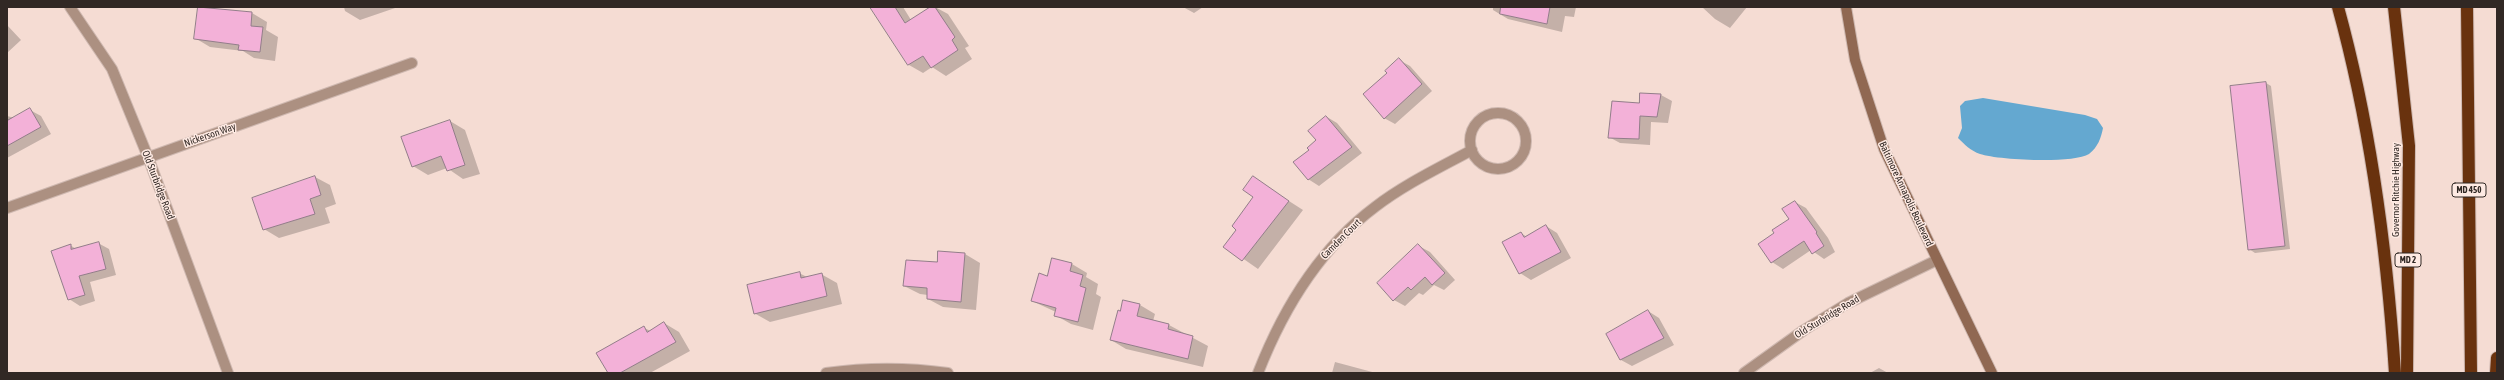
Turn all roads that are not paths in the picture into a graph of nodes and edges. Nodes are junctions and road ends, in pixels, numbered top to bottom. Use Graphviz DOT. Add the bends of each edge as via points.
graph roads {
  1 [pos="70,7"];
  2 [pos="1846,7"];
  3 [pos="2338,7"];
  4 [pos="2394,7"];
  5 [pos="2467,7"];
  6 [pos="412,63"];
  7 [pos="1472,150"];
  8 [pos="148,157"];
  9 [pos="7,208"];
  10 [pos="1937,260"];
  11 [pos="2497,358"];
  12 [pos="228,373"];
  13 [pos="826,373"];
  14 [pos="948,373"];
  15 [pos="1258,373"];
  16 [pos="1744,373"];
  17 [pos="1992,373"];
  18 [pos="2395,373"];
  19 [pos="2407,373"];
  20 [pos="2470,373"];
  21 [pos="2496,373"];
  1 -- 8 [label="street, Old Sturbridge Road" via="112,69"];
  2 -- 10 [label="street, Baltimore Annapolis Boulevard" via="1855,60 1884,149"];
  3 -- 18 [label="highway" via="2367,130 2379,199 2390,290"];
  4 -- 19 [label="highway, Governor Ritchie Highway / MD 2" via="2409,146"];
  5 -- 20 [label="highway, MD 450"];
  6 -- 8 [label="street, Nickerson Way"];
  7 -- 7 [label="street" via="1482,164 1490,168 1508,168 1521,158 1526,141 1525,132 1513,117 1494,114 1485,117 1472,131"];
  7 -- 15 [label="street, Camden Court" via="1408,184 1374,207 1320,260 1275,330"];
  8 -- 9 [label="street, Nickerson Way"];
  8 -- 12 [label="street, Old Sturbridge Road"];
  10 -- 16 [label="street, Old Sturbridge Road" via="1848,302"];
  10 -- 17 [label="street, Baltimore Annapolis Boulevard"];
  11 -- 21 [label="highway"];
  13 -- 14 [label="street" via="865,367 912,368"];
}
